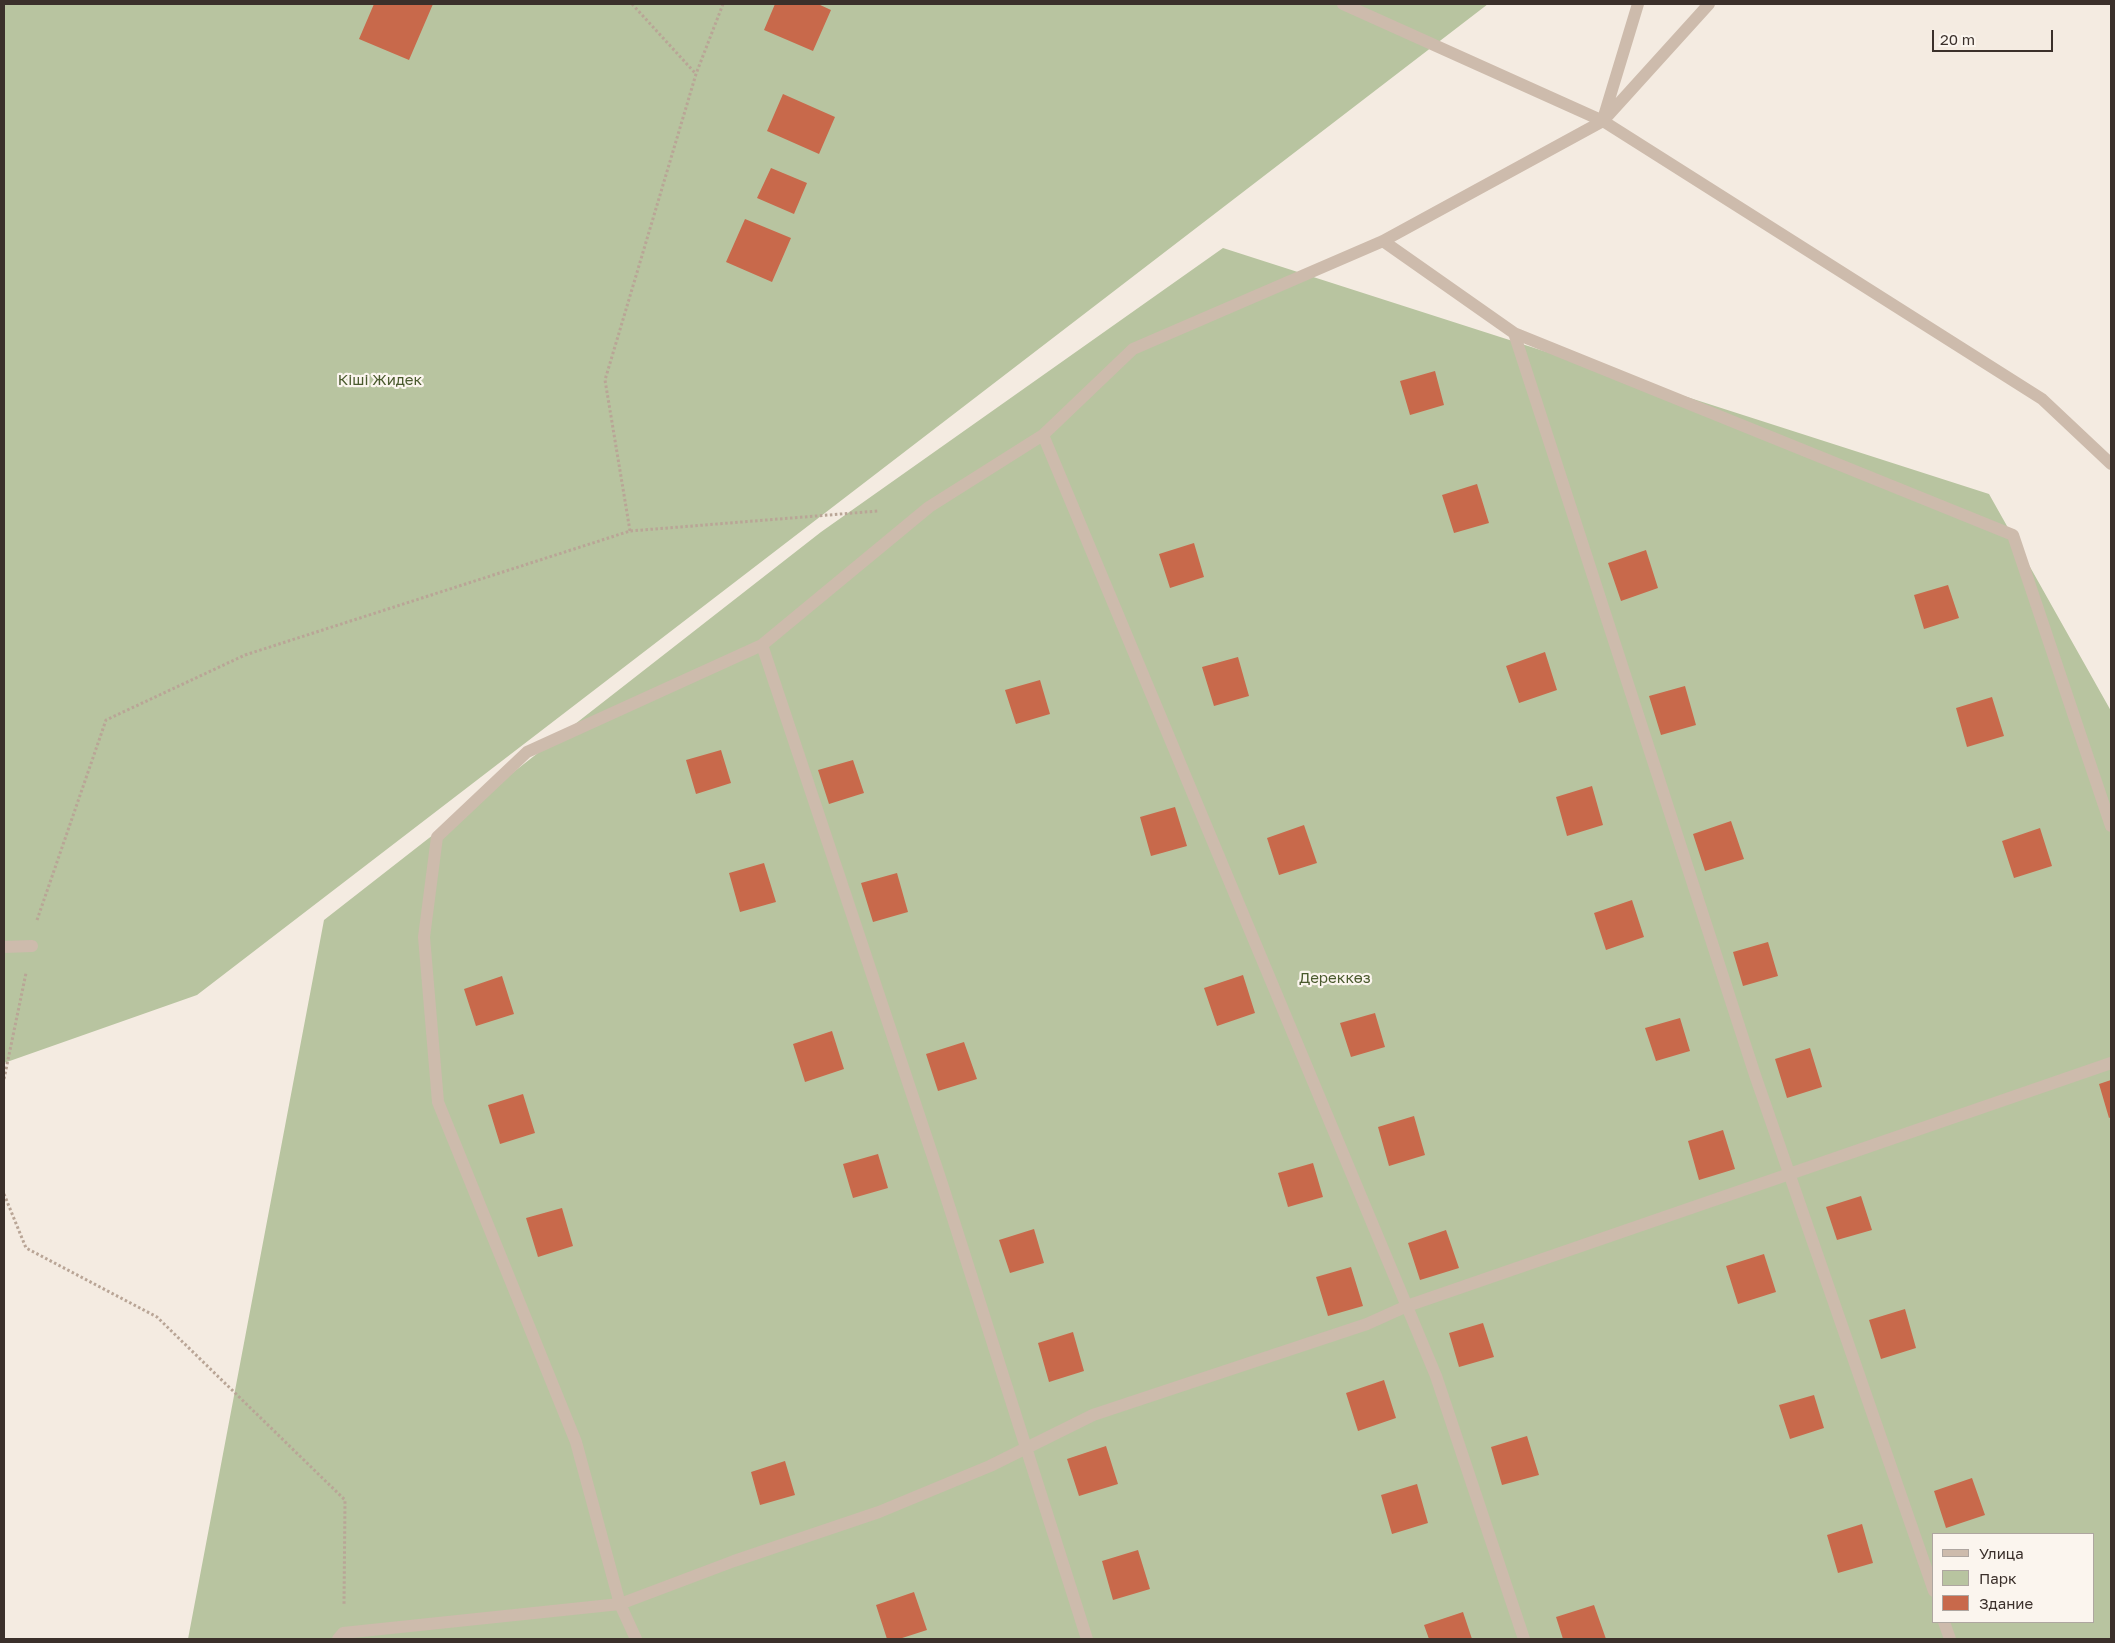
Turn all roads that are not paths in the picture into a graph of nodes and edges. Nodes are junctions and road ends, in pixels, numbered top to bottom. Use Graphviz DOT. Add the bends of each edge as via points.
graph roads {
  1 [pos="1343,4"];
  2 [pos="1638,4"];
  3 [pos="1708,4"];
  4 [pos="1602,121"];
  5 [pos="1383,241"];
  6 [pos="1514,333"];
  7 [pos="1043,435"];
  8 [pos="2111,464"];
  9 [pos="762,645"];
  10 [pos="2111,826"];
  11 [pos="32,946"];
  12 [pos="4,947"];
  13 [pos="2111,1063"];
  14 [pos="1790,1174"];
  15 [pos="1407,1306"];
  16 [pos="1026,1448"];
  17 [pos="1932,1585"];
  18 [pos="620,1604"];
  19 [pos="1944,1623"];
  20 [pos="341,1637"];
  21 [pos="636,1639"];
  22 [pos="1087,1639"];
  23 [pos="1524,1639"];
  24 [pos="1950,1639"];
  1 -- 4 [label="street"];
  2 -- 4 [label="street"];
  3 -- 4 [label="street"];
  4 -- 5 [label="street"];
  4 -- 8 [label="street" via="2042,399"];
  5 -- 6 [label="street"];
  5 -- 7 [label="street" via="1133,349"];
  6 -- 10 [label="street" via="2013,535"];
  6 -- 14 [label="street"];
  7 -- 9 [label="street" via="929,507"];
  7 -- 15 [label="street"];
  9 -- 16 [label="street" via="943,1187"];
  9 -- 18 [label="street" via="527,752 437,837 424,938 438,1102 576,1442"];
  11 -- 12 [label="street"];
  13 -- 14 [label="street"];
  14 -- 15 [label="street"];
  14 -- 17 [label="street"];
  15 -- 16 [label="street" via="1368,1324 1093,1415"];
  15 -- 23 [label="street" via="1436,1376"];
  16 -- 18 [label="street" via="879,1512"];
  16 -- 22 [label="street"];
  18 -- 20 [label="street"];
  18 -- 21 [label="street"];
  19 -- 24 [label="street"];
}
